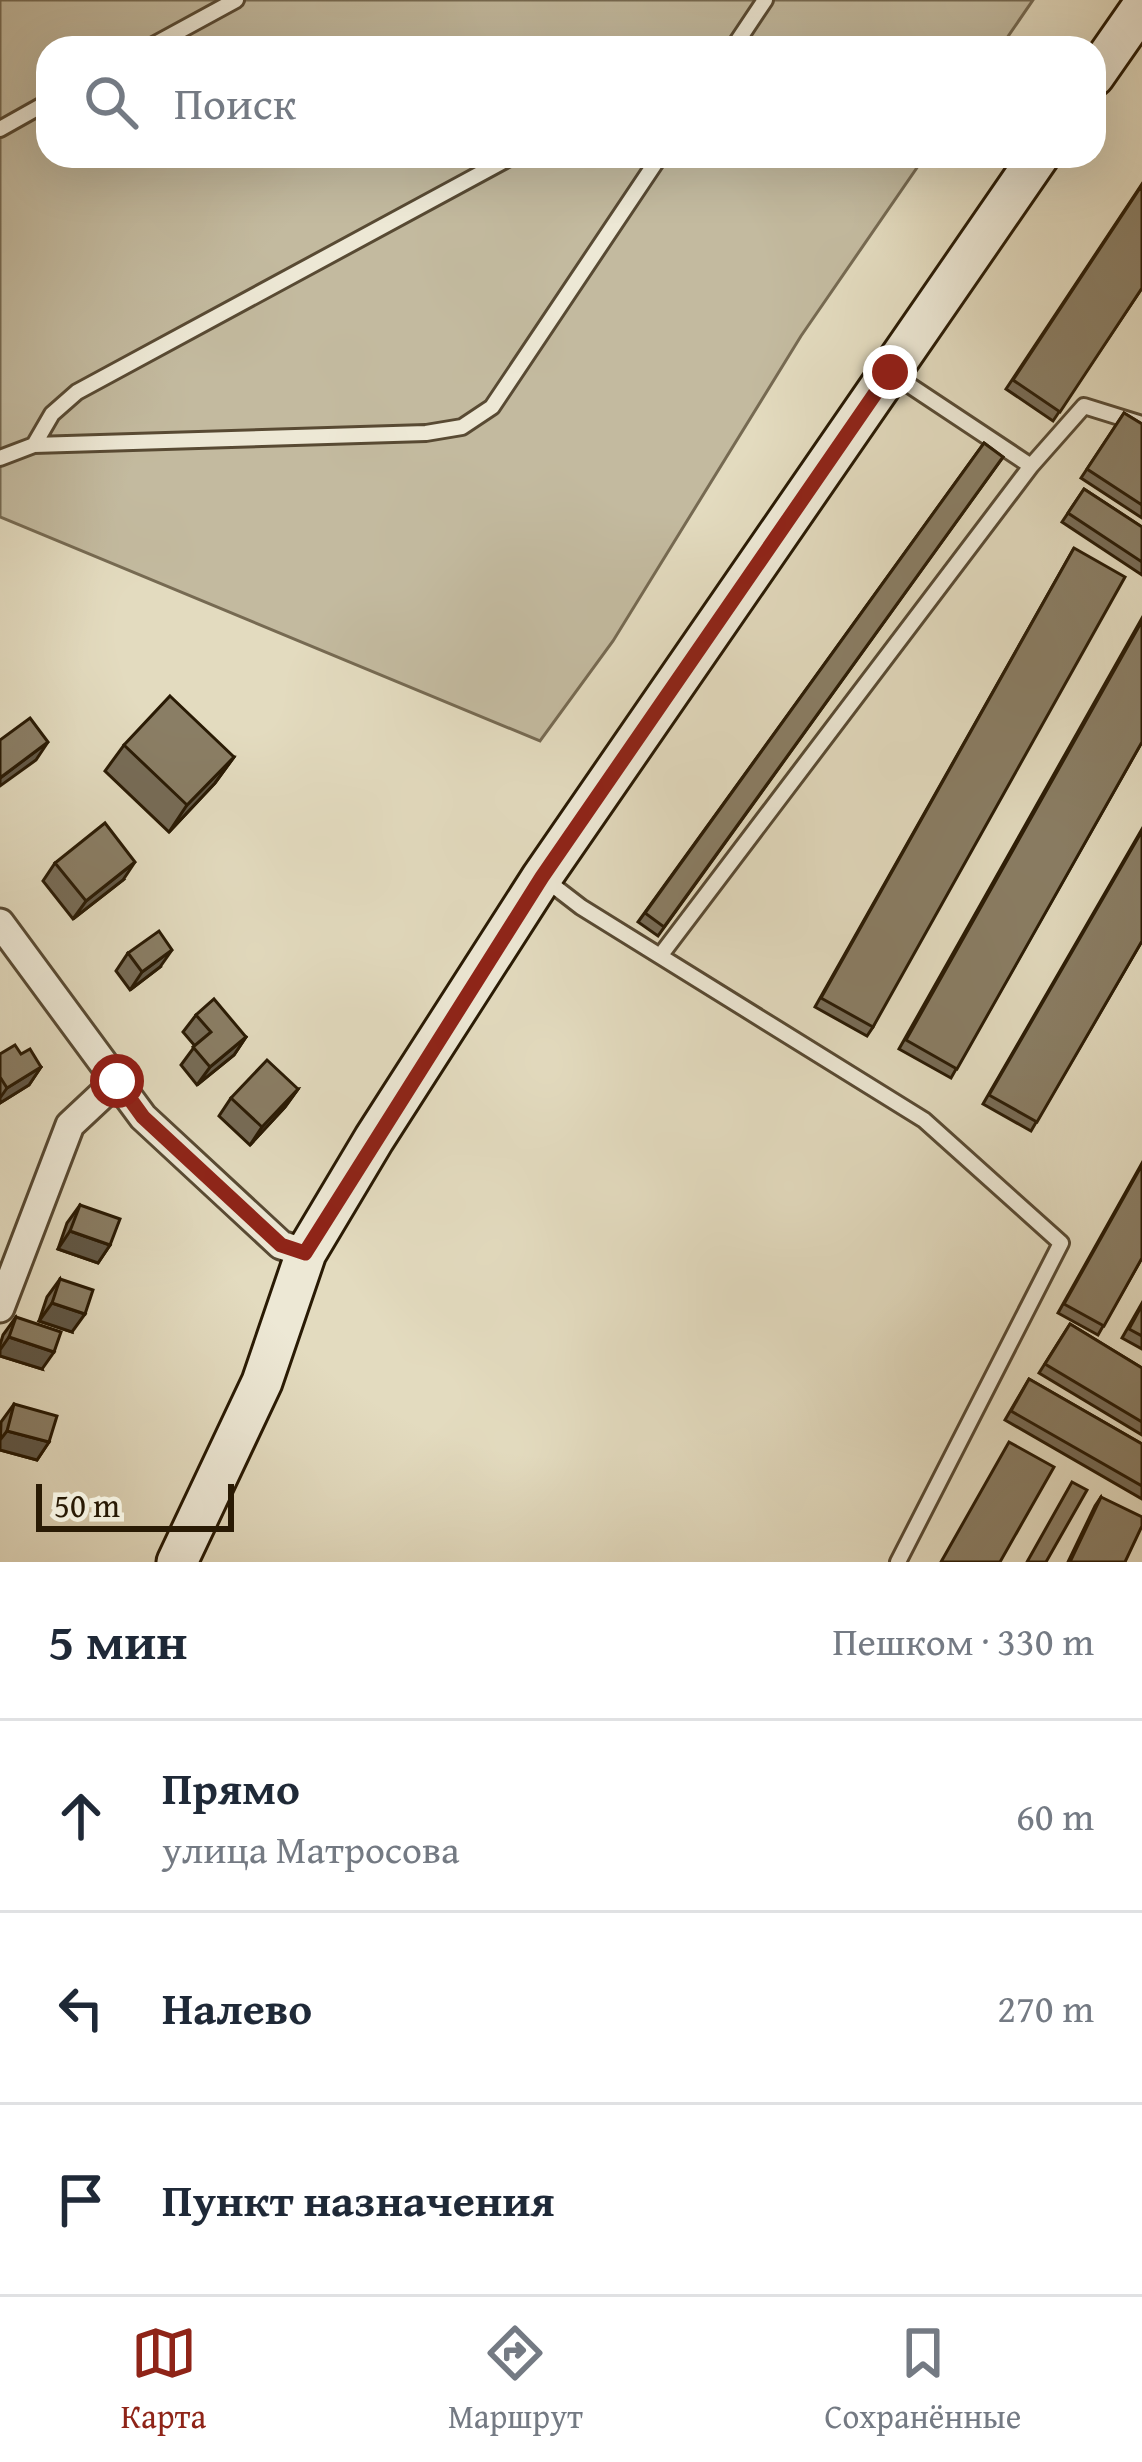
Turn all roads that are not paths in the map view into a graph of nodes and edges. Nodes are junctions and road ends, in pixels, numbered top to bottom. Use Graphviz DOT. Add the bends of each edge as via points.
graph roads {
  1 [pos="236,0"];
  2 [pos="765,0"];
  3 [pos="1142,7"];
  4 [pos="170,36"];
  5 [pos="741,36"];
  6 [pos="1106,59"];
  7 [pos="36,108"];
  8 [pos="0,128"];
  9 [pos="491,168"];
  10 [pos="652,168"];
  11 [pos="1031,168"];
  12 [pos="890,372"];
  13 [pos="1142,424"];
  14 [pos="34,445"];
  15 [pos="0,458"];
  16 [pos="1031,466"];
  17 [pos="542,877"];
  18 [pos="0,923"];
  19 [pos="660,956"];
  20 [pos="117,1081"];
  21 [pos="305,1253"];
  22 [pos="0,1308"];
  23 [pos="177,1562"];
  24 [pos="898,1562"];
  1 -- 4 [label="lane"];
  2 -- 5 [label="lane"];
  3 -- 6 [label="main road"];
  7 -- 8 [label="lane"];
  9 -- 14 [label="lane" via="76,392"];
  10 -- 14 [label="lane" via="492,407 462,427"];
  11 -- 12 [label="main road"];
  12 -- 16 [label="lane"];
  12 -- 17 [label="main road"];
  13 -- 16 [label="lane" via="1084,406"];
  14 -- 15 [label="lane"];
  16 -- 19 [label="lane"];
  17 -- 19 [label="lane"];
  17 -- 21 [label="main road"];
  18 -- 20 [label="street"];
  19 -- 24 [label="lane" via="923,1120 1061,1244"];
  20 -- 21 [label="street" via="143,1117 281,1245"];
  20 -- 22 [label="street" via="70,1125"];
  21 -- 23 [label="main road" via="262,1382"];
}
